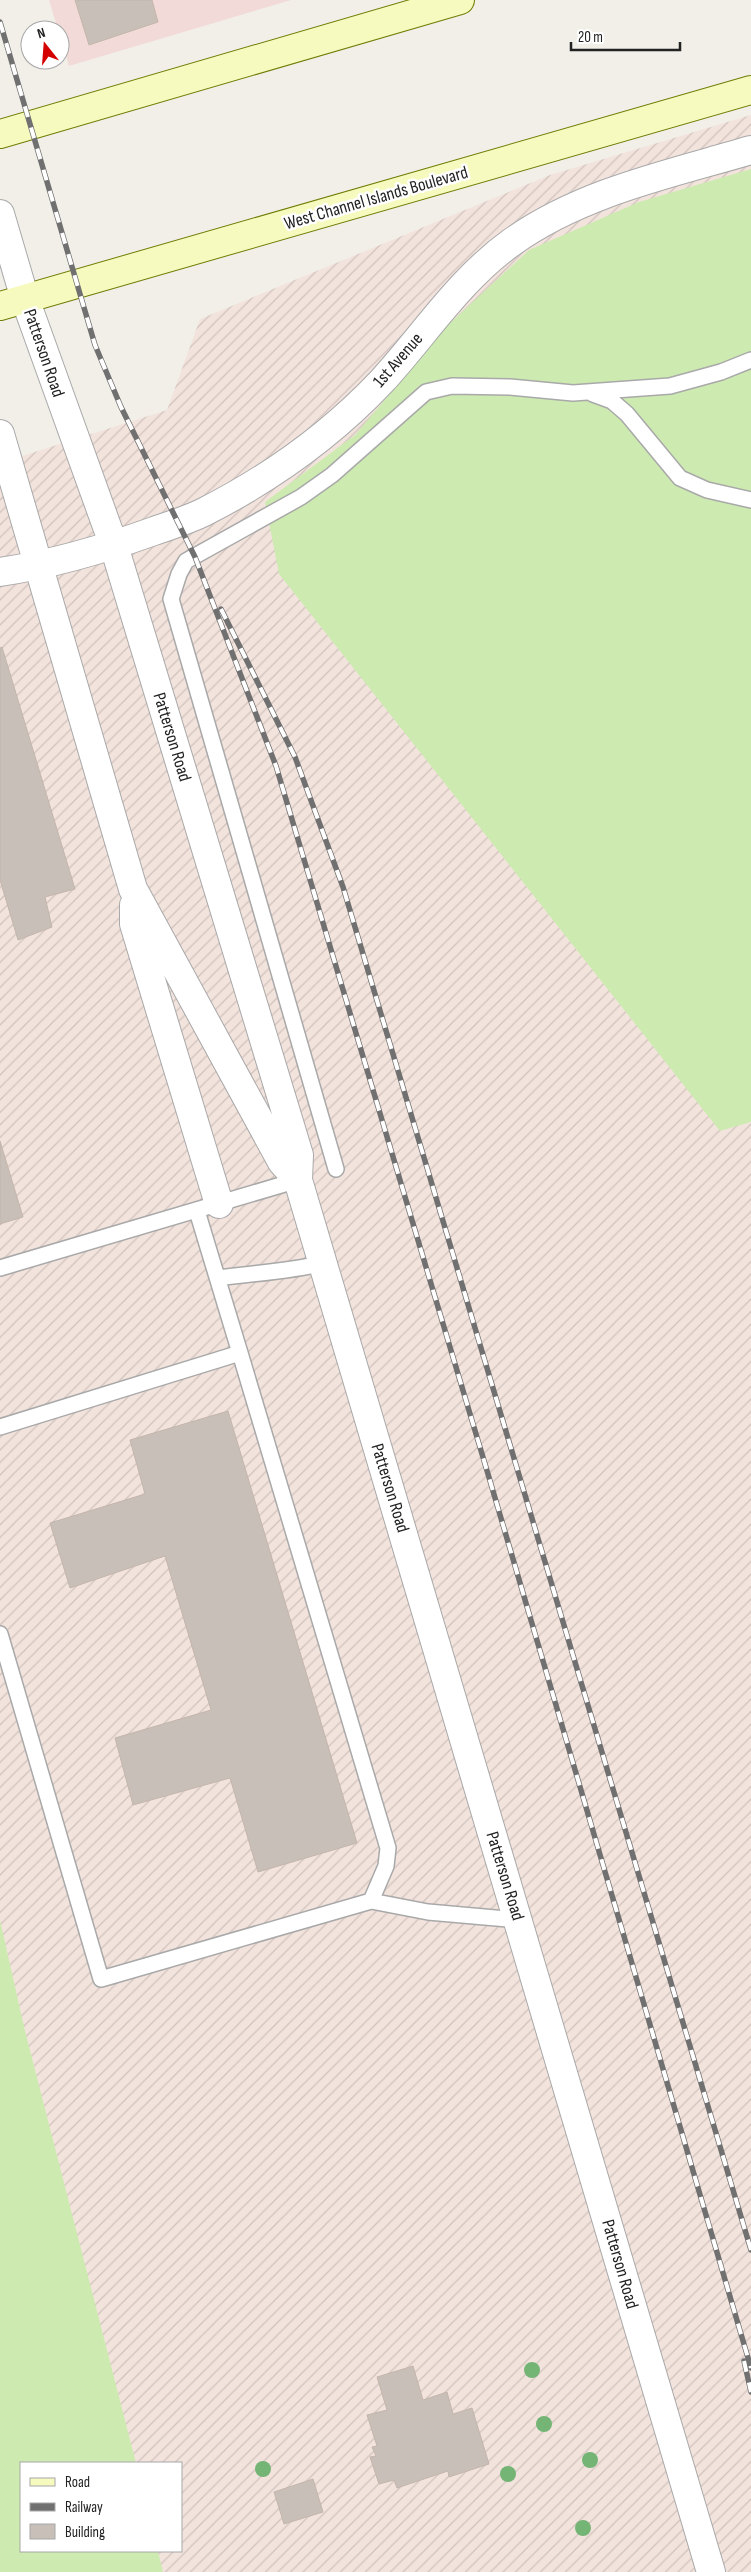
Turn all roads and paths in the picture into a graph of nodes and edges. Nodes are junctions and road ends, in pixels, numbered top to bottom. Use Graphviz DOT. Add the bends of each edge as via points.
graph roads {
  1 [pos="460,0"];
  2 [pos="405,8"];
  3 [pos="751,90"];
  4 [pos="0,134"];
  5 [pos="751,150"];
  6 [pos="0,214"];
  7 [pos="13,302"];
  8 [pos="751,360"];
  9 [pos="589,392"];
  10 [pos="0,434"];
  11 [pos="751,498"];
  12 [pos="114,546"];
  13 [pos="40,566"];
  14 [pos="0,572"];
  15 [pos="133,889"];
  16 [pos="336,1169"];
  17 [pos="298,1180"];
  18 [pos="208,1208"];
  19 [pos="323,1263"];
  20 [pos="0,1268"];
  21 [pos="218,1278"];
  22 [pos="240,1353"];
  23 [pos="0,1426"];
  24 [pos="0,1634"];
  25 [pos="371,1900"];
  26 [pos="518,1920"];
  27 [pos="711,2572"];
  1 -- 2 [label="main road"];
  2 -- 4 [label="main road"];
  3 -- 7 [label="main road, West Channel Islands Boulevard"];
  5 -- 12 [label="street, 1st Avenue" via="612,190 536,227 482,266 455,292 381,382 292,459 204,512"];
  6 -- 7 [label="street, Patterson Road"];
  7 -- 12 [label="street, Patterson Road"];
  8 -- 9 [label="lane" via="670,386"];
  9 -- 11 [label="lane" via="612,401 627,414 680,478 707,490"];
  9 -- 16 [label="lane" via="573,394 510,387 452,386 426,392 332,475 301,498 186,561 179,574 171,599"];
  10 -- 13 [label="street, Patterson Road"];
  12 -- 13 [label="street, 1st Avenue"];
  12 -- 17 [label="street, Patterson Road" via="298,1155"];
  13 -- 14 [label="street, 1st Avenue"];
  13 -- 15 [label="street, Patterson Road"];
  15 -- 17 [label="street, Patterson Road" via="282,1162"];
  15 -- 18 [label="street" via="134,924"];
  17 -- 18 [label="lane"];
  17 -- 19 [label="street, Patterson Road"];
  18 -- 20 [label="lane"];
  18 -- 21 [label="lane"];
  19 -- 21 [label="lane" via="296,1270"];
  19 -- 26 [label="street, Patterson Road"];
  21 -- 22 [label="lane"];
  22 -- 23 [label="lane"];
  22 -- 25 [label="lane" via="388,1848 386,1866"];
  24 -- 25 [label="lane" via="101,1979"];
  25 -- 26 [label="lane" via="428,1912"];
  26 -- 27 [label="street, Patterson Road"];
}
